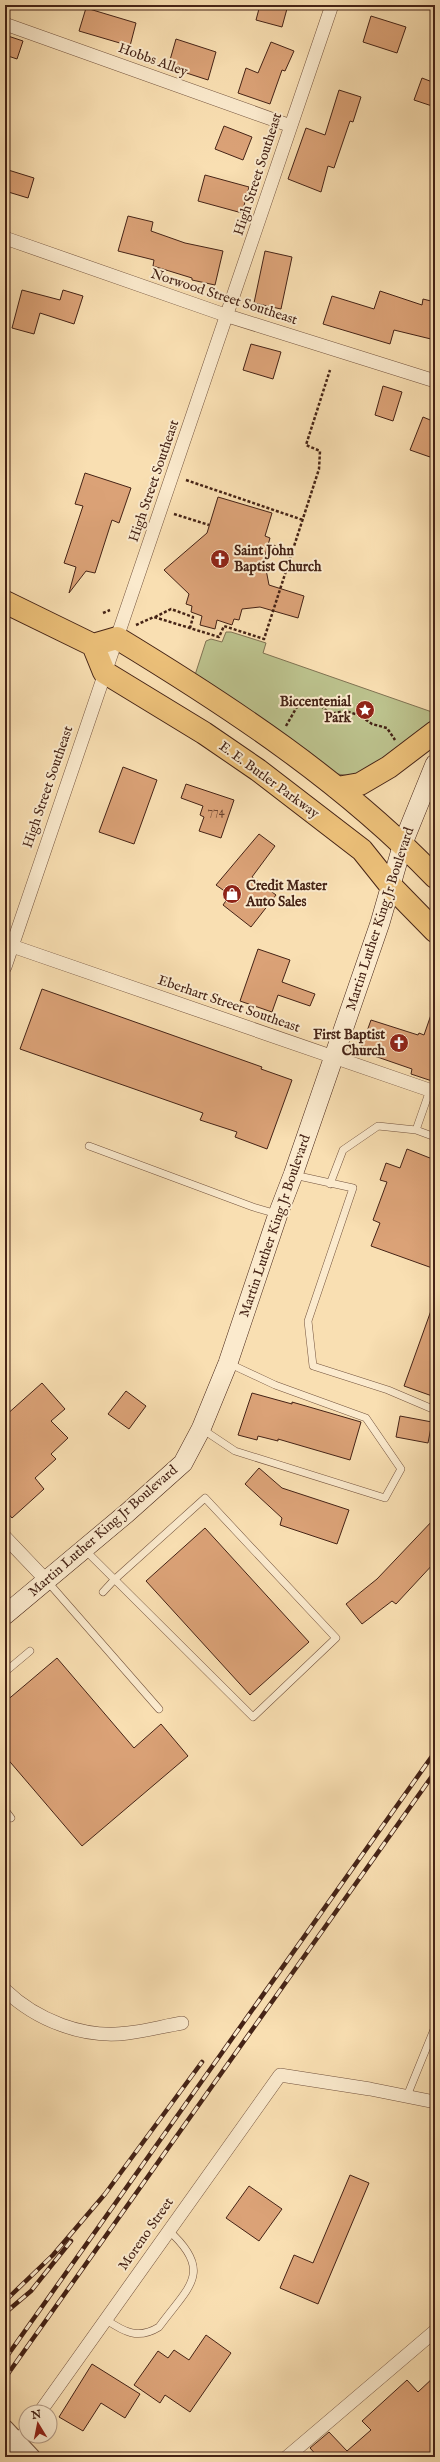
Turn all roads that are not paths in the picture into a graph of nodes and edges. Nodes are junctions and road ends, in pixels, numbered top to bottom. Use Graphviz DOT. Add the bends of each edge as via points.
graph roads {
  1 [pos="332,5"];
  2 [pos="5,24"];
  3 [pos="291,126"];
  4 [pos="5,238"];
  5 [pos="228,316"];
  6 [pos="435,381"];
  7 [pos="5,602"];
  8 [pos="124,632"];
  9 [pos="93,645"];
  10 [pos="104,672"];
  11 [pos="435,732"];
  12 [pos="435,764"];
  13 [pos="337,788"];
  14 [pos="403,843"];
  15 [pos="435,877"];
  16 [pos="390,885"];
  17 [pos="435,931"];
  18 [pos="12,946"];
  19 [pos="5,967"];
  20 [pos="333,1057"];
  21 [pos="433,1091"];
  22 [pos="416,1130"];
  23 [pos="435,1137"];
  24 [pos="89,1146"];
  25 [pos="293,1175"];
  26 [pos="330,1184"];
  27 [pos="278,1214"];
  28 [pos="228,1363"];
  29 [pos="435,1410"];
  30 [pos="201,1429"];
  31 [pos="5,1537"];
  32 [pos="84,1549"];
  33 [pos="46,1580"];
  34 [pos="114,1580"];
  35 [pos="103,1592"];
  36 [pos="5,1615"];
  37 [pos="30,1651"];
  38 [pos="5,1672"];
  39 [pos="159,1709"];
  40 [pos="5,1810"];
  41 [pos="11,1818"];
  42 [pos="5,1990"];
  43 [pos="182,2023"];
  44 [pos="435,2027"];
  45 [pos="407,2096"];
  46 [pos="435,2102"];
  47 [pos="168,2230"];
  48 [pos="105,2320"];
  49 [pos="435,2331"];
  50 [pos="46,2404"];
  51 [pos="5,2428"];
  52 [pos="18,2434"];
  53 [pos="18,2442"];
  54 [pos="26,2444"];
  55 [pos="8,2457"];
  56 [pos="32,2457"];
  57 [pos="287,2457"];
  1 -- 3 [label="street, High Street Southeast"];
  2 -- 3 [label="street, Hobbs Alley"];
  3 -- 5 [label="street, High Street Southeast"];
  4 -- 5 [label="street, Norwood Street Southeast"];
  5 -- 6 [label="street, Norwood Street Southeast"];
  5 -- 8 [label="street, High Street Southeast" via="161,510"];
  7 -- 9 [label="highway"];
  8 -- 9 [label="highway"];
  8 -- 10 [label="street, High Street Southeast"];
  8 -- 13 [label="highway" via="186,680"];
  9 -- 10 [label="highway"];
  10 -- 16 [label="highway, E. E. Butler Parkway" via="204,733 258,770 362,850"];
  10 -- 18 [label="street, High Street Southeast"];
  11 -- 13 [label="highway" via="360,784"];
  12 -- 14 [label="main road, Martin Luther King Jr Boulevard"];
  13 -- 14 [label="highway"];
  14 -- 15 [label="highway"];
  14 -- 16 [label="main road, Martin Luther King Jr Boulevard"];
  16 -- 17 [label="highway, E. E. Butler Parkway"];
  16 -- 20 [label="main road, Martin Luther King Jr Boulevard" via="380,922"];
  18 -- 19 [label="street, High Street Southeast"];
  18 -- 20 [label="street, Eberhart Street Southeast"];
  20 -- 21 [label="street, Eberhart Street Southeast"];
  20 -- 25 [label="main road, Martin Luther King Jr Boulevard"];
  21 -- 22 [label="lane"];
  22 -- 23 [label="lane"];
  22 -- 26 [label="lane" via="378,1126 343,1150"];
  24 -- 27 [label="lane"];
  25 -- 26 [label="lane"];
  25 -- 27 [label="main road, Martin Luther King Jr Boulevard"];
  26 -- 29 [label="lane" via="353,1188 308,1321 313,1366 388,1390"];
  27 -- 28 [label="main road, Martin Luther King Jr Boulevard"];
  28 -- 30 [label="main road, Martin Luther King Jr Boulevard"];
  28 -- 30 [label="lane" via="276,1385 366,1418 400,1469 385,1498 235,1451"];
  30 -- 32 [label="main road, Martin Luther King Jr Boulevard" via="183,1463"];
  31 -- 33 [label="street"];
  32 -- 33 [label="main road, Martin Luther King Jr Boulevard"];
  32 -- 34 [label="lane"];
  33 -- 36 [label="main road, Martin Luther King Jr Boulevard"];
  33 -- 39 [label="lane"];
  34 -- 34 [label="lane" via="253,1717 336,1638 205,1498"];
  34 -- 35 [label="lane"];
  37 -- 38 [label="lane"];
  40 -- 41 [label="lane"];
  42 -- 43 [label="street" via="19,2004 38,2016 86,2032 126,2034"];
  44 -- 45 [label="lane"];
  45 -- 46 [label="street"];
  45 -- 47 [label="street, Moreno Street" via="280,2075"];
  47 -- 48 [label="street, Moreno Street"];
  47 -- 48 [label="lane" via="183,2243 195,2265 193,2280 159,2327 151,2332 136,2335 124,2332"];
  48 -- 50 [label="street, Moreno Street"];
  49 -- 57 [label="street"];
  51 -- 52 [label="street"];
  53 -- 55 [label="street"];
  54 -- 56 [label="street"];
}
